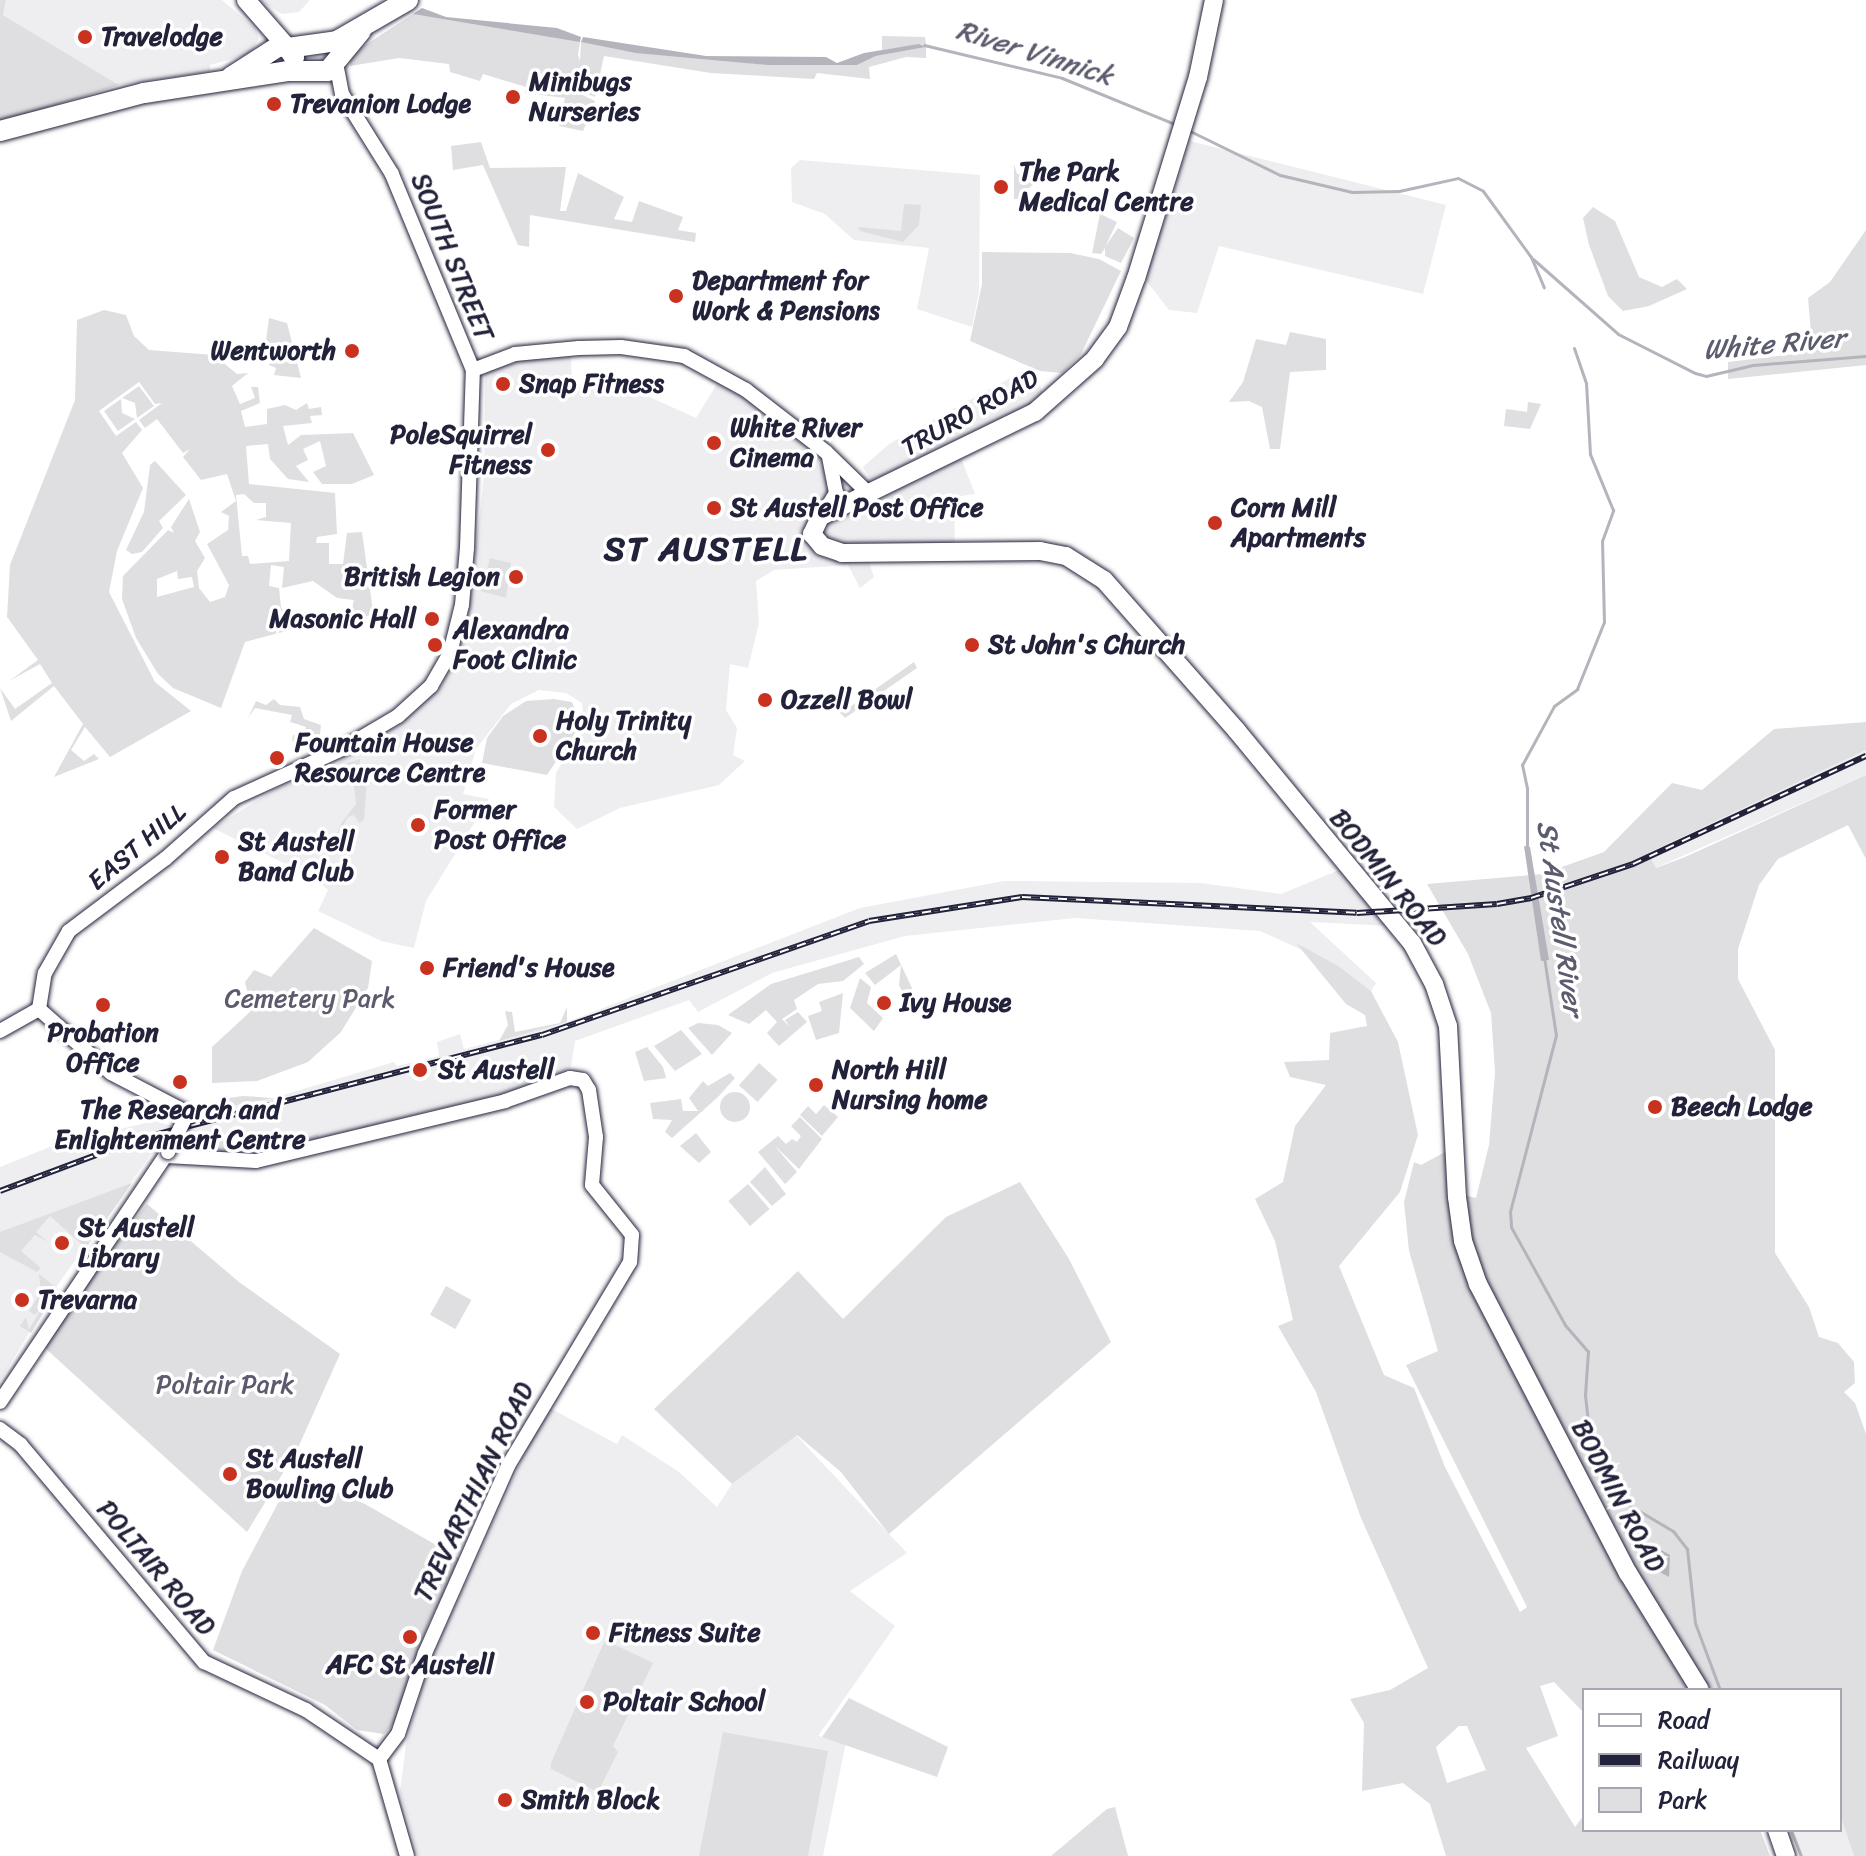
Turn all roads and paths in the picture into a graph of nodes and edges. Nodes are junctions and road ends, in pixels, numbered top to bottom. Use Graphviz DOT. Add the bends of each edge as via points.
graph roads {
  1 [pos="1214,0"];
  2 [pos="254,6"];
  3 [pos="399,6"];
  4 [pos="280,58"];
  5 [pos="325,59"];
  6 [pos="0,131"];
  7 [pos="473,370"];
  8 [pos="826,452"];
  9 [pos="870,495"];
  10 [pos="820,517"];
  11 [pos="312,761"];
  12 [pos="39,1009"];
  13 [pos="0,1031"];
  14 [pos="168,1154"];
  15 [pos="0,1402"];
  16 [pos="0,1429"];
  17 [pos="1699,1688"];
  18 [pos="379,1759"];
  19 [pos="1778,1832"];
  20 [pos="407,1856"];
  21 [pos="1786,1856"];
  1 -- 9 [label="main road, TRURO ROAD" via="1186,116 1127,305 1095,359 1035,412"];
  2 -- 4 [label="main road"];
  3 -- 5 [label="highway"];
  4 -- 5 [label="highway"];
  4 -- 6 [label="highway" via="220,82 87,105"];
  5 -- 7 [label="street, SOUTH STREET" via="392,174"];
  7 -- 8 [label="street" via="515,354 579,348 669,353 726,376"];
  7 -- 11 [label="street, SOUTH STREET" via="467,548 462,605 450,653 431,686 398,716"];
  8 -- 9 [label="street"];
  8 -- 10 [label="street" via="834,464 836,493"];
  9 -- 10 [label="main road, TRURO ROAD"];
  10 -- 17 [label="main road, BODMIN ROAD" via="812,534 837,552 1040,551 1066,556 1104,580 1412,943 1448,1026 1457,1197 1463,1241 1478,1284 1628,1573"];
  11 -- 12 [label="street, EAST HILL" via="223,805 165,859 69,931 48,964"];
  12 -- 13 [label="street"];
  12 -- 14 [label="street, bridge" via="111,1073 184,1116"];
  14 -- 15 [label="street"];
  14 -- 18 [label="street, TREVARTHIAN ROAD" via="256,1161 505,1101 570,1078 583,1080 589,1090 596,1137 592,1185 632,1235 630,1262 508,1466 425,1653 398,1734"];
  16 -- 18 [label="street, POLTAIR ROAD" via="21,1445 204,1662 306,1710"];
  18 -- 20 [label="street"];
  19 -- 21 [label="main road"];
}
